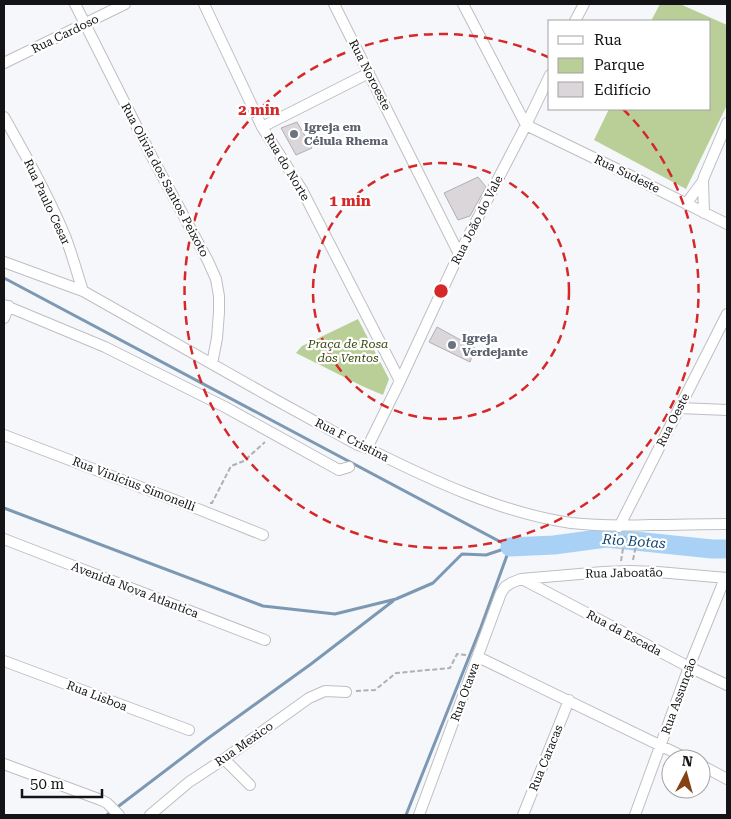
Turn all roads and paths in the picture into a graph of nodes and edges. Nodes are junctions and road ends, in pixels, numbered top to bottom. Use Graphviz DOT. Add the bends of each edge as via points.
graph roads {
  1 [pos="75,4"];
  2 [pos="125,4"];
  3 [pos="204,4"];
  4 [pos="334,4"];
  5 [pos="463,4"];
  6 [pos="584,4"];
  7 [pos="576,20"];
  8 [pos="86,24"];
  9 [pos="4,63"];
  10 [pos="369,74"];
  11 [pos="548,79"];
  12 [pos="4,117"];
  13 [pos="727,123"];
  14 [pos="526,125"];
  15 [pos="262,126"];
  16 [pos="703,181"];
  17 [pos="686,204"];
  18 [pos="704,212"];
  19 [pos="727,224"];
  20 [pos="459,254"];
  21 [pos="4,262"];
  22 [pos="83,291"];
  23 [pos="6,306"];
  24 [pos="727,314"];
  25 [pos="4,318"];
  26 [pos="212,364"];
  27 [pos="400,381"];
  28 [pos="678,408"];
  29 [pos="727,410"];
  30 [pos="274,433"];
  31 [pos="4,435"];
  32 [pos="367,448"];
  33 [pos="349,468"];
  34 [pos="193,506"];
  35 [pos="727,524"];
  36 [pos="640,525"];
  37 [pos="622,528"];
  38 [pos="263,535"];
  39 [pos="4,539"];
  40 [pos="634,556"];
  41 [pos="621,561"];
  42 [pos="726,578"];
  43 [pos="521,579"];
  44 [pos="723,594"];
  45 [pos="266,640"];
  46 [pos="457,654"];
  47 [pos="478,657"];
  48 [pos="4,661"];
  49 [pos="689,667"];
  50 [pos="727,685"];
  51 [pos="346,692"];
  52 [pos="569,700"];
  53 [pos="190,730"];
  54 [pos="661,745"];
  55 [pos="669,749"];
  56 [pos="224,759"];
  57 [pos="4,764"];
  58 [pos="711,770"];
  59 [pos="727,779"];
  60 [pos="250,785"];
  61 [pos="119,815"];
  62 [pos="150,815"];
  63 [pos="419,815"];
  64 [pos="523,815"];
  65 [pos="635,815"];
  1 -- 8 [label="street, Rua Olivia dos Santos Peixoto"];
  2 -- 8 [label="street, Rua Cardoso"];
  3 -- 15 [label="street, Rua do Norte"];
  4 -- 10 [label="street, Rua Noroeste"];
  5 -- 14 [label="street"];
  6 -- 7 [label="street"];
  8 -- 9 [label="street, Rua Cardoso"];
  8 -- 26 [label="street, Rua Olivia dos Santos Peixoto" via="216,279 219,312"];
  10 -- 15 [label="street"];
  10 -- 20 [label="street, Rua Noroeste"];
  11 -- 14 [label="street, Rua João do Vale"];
  12 -- 22 [label="street, Rua Paulo Cesar" via="65,237"];
  13 -- 16 [label="street"];
  14 -- 17 [label="street, Rua Sudeste"];
  14 -- 20 [label="street, Rua João do Vale"];
  15 -- 27 [label="street, Rua do Norte" via="302,190"];
  16 -- 17 [label="street"];
  16 -- 18 [label="street"];
  17 -- 18 [label="street, Rua Sudeste"];
  18 -- 19 [label="street, Rua Sudeste"];
  20 -- 27 [label="street, Rua João do Vale"];
  21 -- 22 [label="street, Rua F Cristina"];
  22 -- 26 [label="street, Rua F Cristina"];
  23 -- 25 [label="street"];
  23 -- 30 [label="street" via="105,347"];
  24 -- 28 [label="street, Rua Oeste"];
  26 -- 32 [label="street, Rua F Cristina"];
  27 -- 32 [label="street, Rua João do Vale"];
  28 -- 29 [label="street"];
  28 -- 37 [label="street, Rua Oeste"];
  30 -- 33 [label="street" via="339,470"];
  30 -- 34 [label="path" via="244,461 232,466 212,503"];
  31 -- 34 [label="street, Rua Vinícius Simonelli"];
  32 -- 37 [label="street, Rua F Cristina" via="426,477 504,507 570,523"];
  34 -- 38 [label="street, Rua Vinícius Simonelli"];
  35 -- 36 [label="street, Rua F Cristina"];
  36 -- 37 [label="street, Rua F Cristina"];
  36 -- 40 [label="path"];
  37 -- 41 [label="path"];
  39 -- 45 [label="street, Avenida Nova Atlantica"];
  42 -- 43 [label="street, Rua Jaboatão" via="630,571"];
  42 -- 44 [label="street, Rua Assunção"];
  43 -- 47 [label="street, Rua Otawa" via="505,587 501,593"];
  43 -- 49 [label="street, Rua da Escada"];
  44 -- 49 [label="street, Rua Assunção"];
  46 -- 51 [label="path" via="450,668 396,673 375,690"];
  47 -- 52 [label="street"];
  47 -- 63 [label="street, Rua Otawa"];
  48 -- 53 [label="street, Rua Lisboa"];
  49 -- 50 [label="street, Rua da Escada"];
  49 -- 54 [label="street, Rua Assunção"];
  51 -- 56 [label="street, Rua Mexico" via="325,691 309,698"];
  52 -- 54 [label="street"];
  52 -- 64 [label="street, Rua Caracas"];
  54 -- 55 [label="street"];
  54 -- 65 [label="street, Rua Assunção"];
  56 -- 60 [label="street"];
  56 -- 62 [label="street, Rua Mexico" via="189,782"];
  57 -- 61 [label="street" via="101,800"];
  58 -- 59 [label="street"];
}
